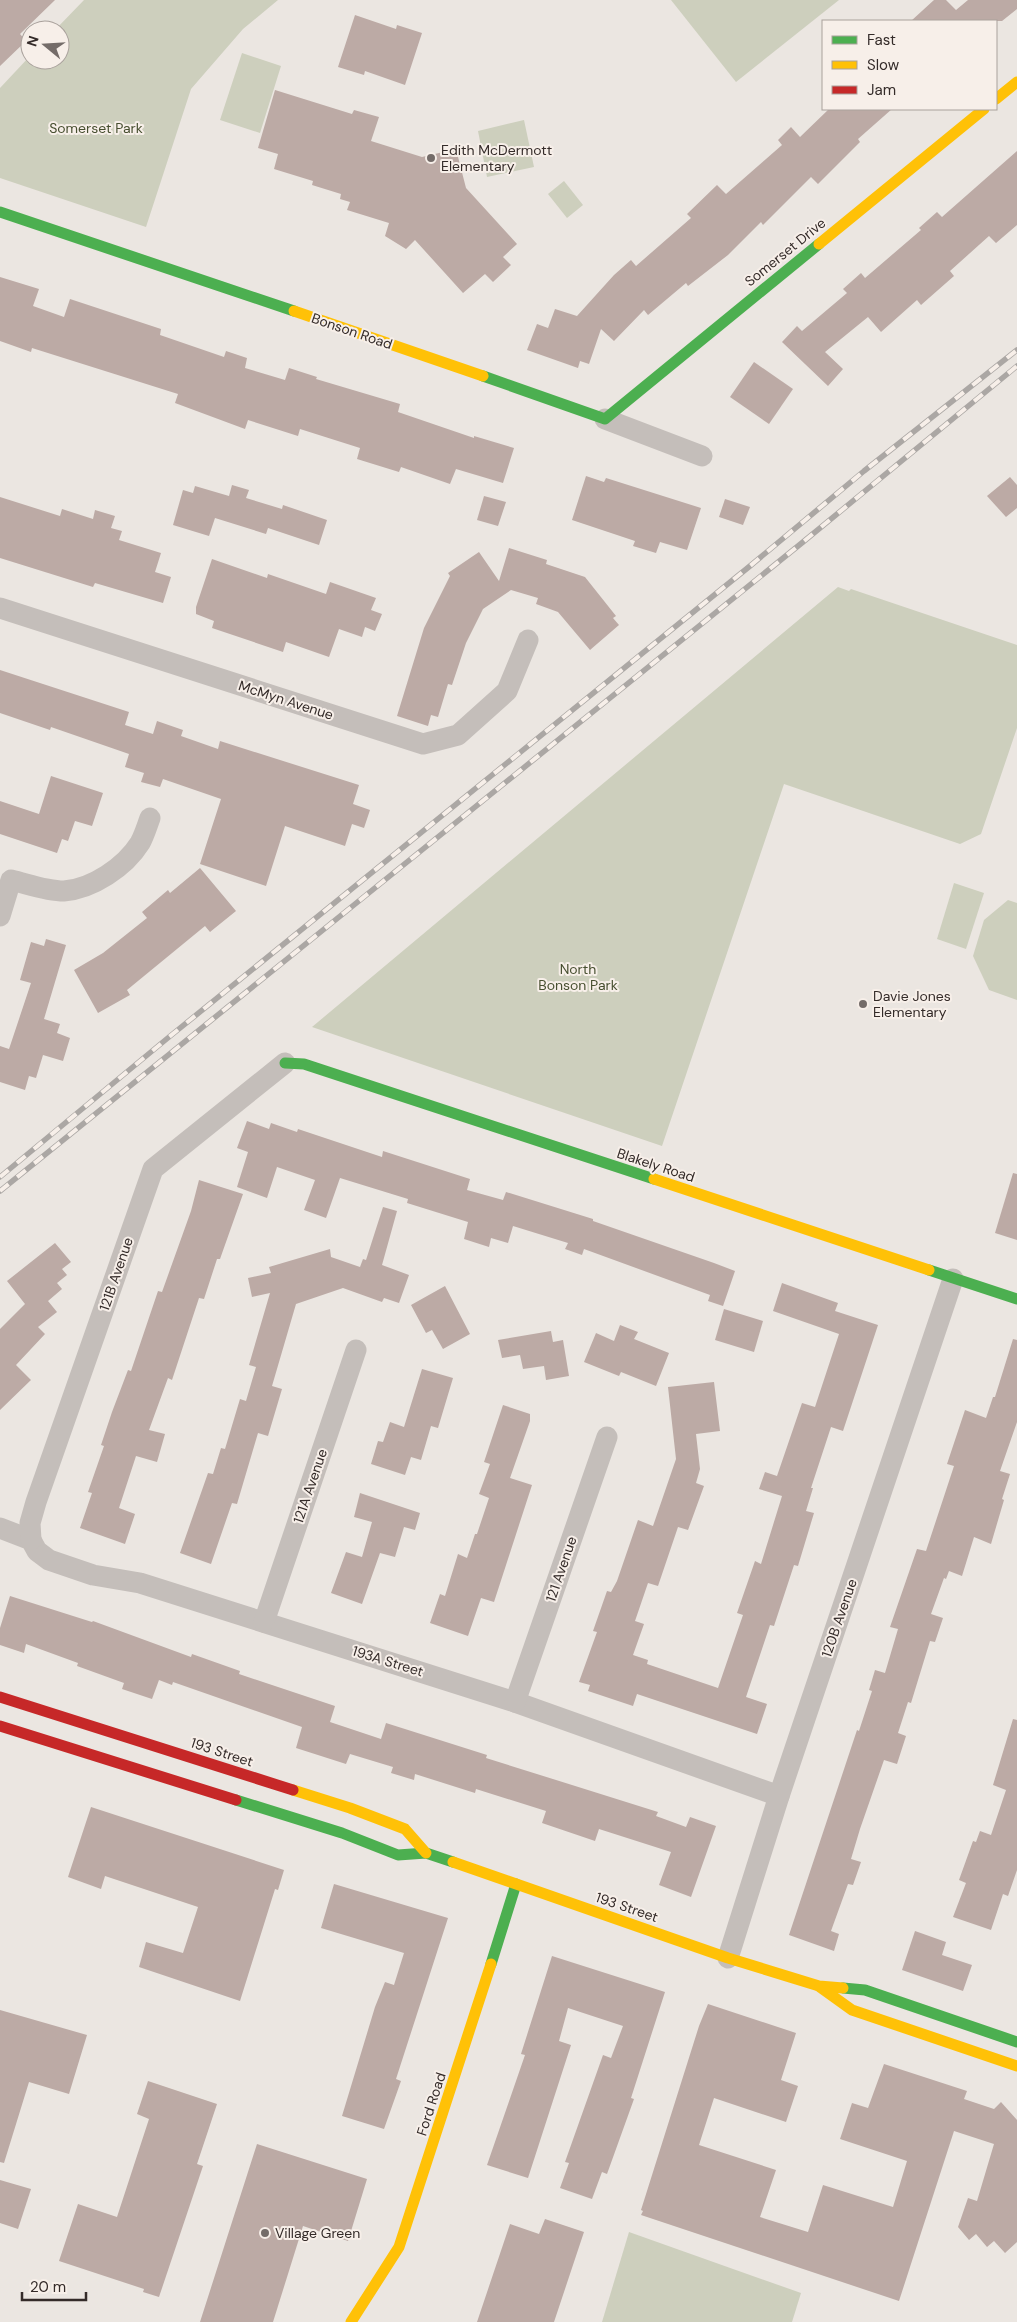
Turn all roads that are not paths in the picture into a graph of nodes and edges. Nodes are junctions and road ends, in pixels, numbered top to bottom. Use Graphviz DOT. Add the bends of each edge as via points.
graph roads {
  1 [pos="1017,82"];
  2 [pos="997,98"];
  3 [pos="983,110"];
  4 [pos="0,212"];
  5 [pos="605,419"];
  6 [pos="702,456"];
  7 [pos="0,608"];
  8 [pos="528,640"];
  9 [pos="150,818"];
  10 [pos="6,878"];
  11 [pos="0,916"];
  12 [pos="285,1063"];
  13 [pos="953,1279"];
  14 [pos="1017,1300"];
  15 [pos="356,1350"];
  16 [pos="607,1437"];
  17 [pos="0,1528"];
  18 [pos="31,1540"];
  19 [pos="264,1622"];
  20 [pos="0,1697"];
  21 [pos="515,1702"];
  22 [pos="0,1726"];
  23 [pos="779,1796"];
  24 [pos="426,1853"];
  25 [pos="516,1884"];
  26 [pos="728,1958"];
  27 [pos="819,1986"];
  28 [pos="1017,2042"];
  29 [pos="1017,2066"];
  30 [pos="351,2322"];
  1 -- 2 [label="street"];
  3 -- 5 [label="street, Somerset Drive"];
  4 -- 5 [label="street, Bonson Road"];
  5 -- 6 [label="street, Bonson Road"];
  7 -- 8 [label="street, McMyn Avenue" via="423,744 458,735 507,691"];
  9 -- 10 [label="street" via="140,843 130,856 112,872 95,881 57,890"];
  10 -- 11 [label="street"];
  12 -- 13 [label="street, Blakely Road" via="304,1064"];
  12 -- 18 [label="street, 121B Avenue" via="153,1170 36,1502 30,1523"];
  13 -- 14 [label="street, Blakely Road"];
  13 -- 23 [label="street, 120B Avenue"];
  15 -- 19 [label="street, 121A Avenue"];
  16 -- 21 [label="street, 121 Avenue"];
  17 -- 18 [label="street, 193A Street"];
  18 -- 19 [label="street, 193A Street" via="37,1551 49,1560 93,1575 140,1583"];
  19 -- 21 [label="street, 193A Street"];
  20 -- 24 [label="street, 193 Street" via="350,1808 405,1829"];
  21 -- 23 [label="street, 193A Street"];
  22 -- 24 [label="street, 193 Street" via="342,1833 398,1855"];
  23 -- 26 [label="street, 120B Avenue"];
  24 -- 25 [label="street, 193 Street"];
  25 -- 26 [label="street, 193 Street"];
  25 -- 30 [label="street, Ford Road" via="399,2247"];
  26 -- 27 [label="street, 193 Street"];
  27 -- 28 [label="street, 193 Street" via="865,1990"];
  27 -- 29 [label="street, 193 Street" via="852,2010"];
}
